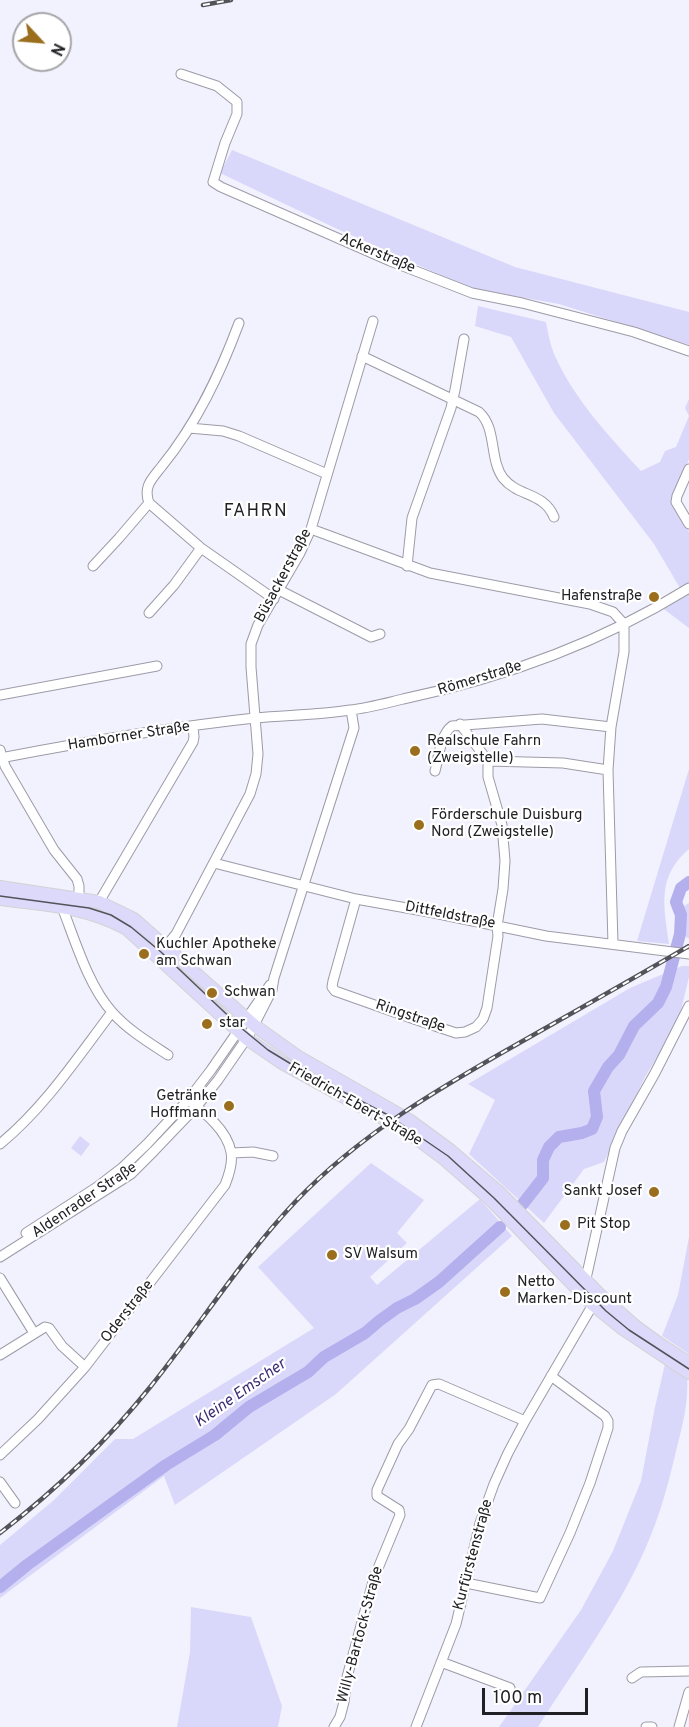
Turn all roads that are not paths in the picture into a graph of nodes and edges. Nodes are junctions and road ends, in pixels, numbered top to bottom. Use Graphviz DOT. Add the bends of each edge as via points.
graph roads {
  1 [pos="181,74"];
  2 [pos="373,321"];
  3 [pos="239,323"];
  4 [pos="464,339"];
  5 [pos="689,351"];
  6 [pos="363,356"];
  7 [pos="453,400"];
  8 [pos="189,428"];
  9 [pos="689,469"];
  10 [pos="327,474"];
  11 [pos="149,502"];
  12 [pos="554,518"];
  13 [pos="689,524"];
  14 [pos="311,529"];
  15 [pos="201,548"];
  16 [pos="93,566"];
  17 [pos="406,566"];
  18 [pos="689,588"];
  19 [pos="279,590"];
  20 [pos="274,599"];
  21 [pos="149,613"];
  22 [pos="624,624"];
  23 [pos="380,634"];
  24 [pos="157,666"];
  25 [pos="0,694"];
  26 [pos="351,710"];
  27 [pos="255,718"];
  28 [pos="460,724"];
  29 [pos="193,726"];
  30 [pos="611,727"];
  31 [pos="1,755"];
  32 [pos="488,761"];
  33 [pos="608,770"];
  34 [pos="435,771"];
  35 [pos="214,863"];
  36 [pos="304,886"];
  37 [pos="0,887"];
  38 [pos="79,898"];
  39 [pos="0,899"];
  40 [pos="356,899"];
  41 [pos="63,901"];
  42 [pos="99,902"];
  43 [pos="497,926"];
  44 [pos="613,944"];
  45 [pos="162,951"];
  46 [pos="688,953"];
  47 [pos="689,1006"];
  48 [pos="112,1012"];
  49 [pos="250,1022"];
  50 [pos="242,1034"];
  51 [pos="168,1055"];
  52 [pos="188,1100"];
  53 [pos="197,1106"];
  54 [pos="0,1144"];
  55 [pos="232,1153"];
  56 [pos="273,1156"];
  57 [pos="0,1249"];
  58 [pos="592,1251"];
  59 [pos="0,1257"];
  60 [pos="573,1267"];
  61 [pos="0,1278"];
  62 [pos="585,1279"];
  63 [pos="569,1281"];
  64 [pos="596,1300"];
  65 [pos="34,1333"];
  66 [pos="0,1355"];
  67 [pos="689,1363"];
  68 [pos="86,1367"];
  69 [pos="689,1373"];
  70 [pos="551,1376"];
  71 [pos="525,1421"];
  72 [pos="0,1455"];
  73 [pos="0,1482"];
  74 [pos="15,1503"];
  75 [pos="466,1583"];
  76 [pos="441,1662"];
  77 [pos="689,1671"];
  78 [pos="632,1678"];
  79 [pos="510,1688"];
  80 [pos="689,1692"];
  81 [pos="334,1727"];
  82 [pos="416,1727"];
  83 [pos="646,1727"];
  84 [pos="652,1727"];
  85 [pos="679,1727"];
  1 -- 5 [label="street, Ackerstraße" via="217,87 237,102 237,114 213,182 221,187 472,293 634,332"];
  2 -- 6 [label="street, Büsackerstraße"];
  3 -- 8 [label="street" via="215,382"];
  4 -- 7 [label="street"];
  6 -- 7 [label="street"];
  6 -- 10 [label="street, Büsackerstraße"];
  7 -- 12 [label="street" via="483,416 502,476 515,488 544,502"];
  7 -- 17 [label="street" via="412,518"];
  8 -- 10 [label="street" via="239,436"];
  8 -- 11 [label="street" via="148,483"];
  9 -- 13 [label="street" via="676,496"];
  10 -- 14 [label="street, Büsackerstraße"];
  11 -- 15 [label="street"];
  11 -- 16 [label="street"];
  14 -- 17 [label="street"];
  14 -- 19 [label="street, Büsackerstraße"];
  15 -- 20 [label="street"];
  15 -- 21 [label="street"];
  17 -- 22 [label="street" via="590,604 613,612"];
  18 -- 22 [label="street, Römerstraße"];
  19 -- 20 [label="street, Büsackerstraße"];
  19 -- 23 [label="street" via="371,637"];
  20 -- 27 [label="street, Büsackerstraße" via="251,644"];
  22 -- 26 [label="street, Römerstraße" via="549,657 486,678"];
  22 -- 30 [label="street" via="624,651"];
  24 -- 25 [label="street"];
  26 -- 27 [label="street, Römerstraße"];
  26 -- 36 [label="street, Aldenrader Straße" via="354,728"];
  27 -- 29 [label="street, Hamborner Straße"];
  27 -- 35 [label="street, Büsackerstraße" via="256,774 250,794"];
  28 -- 30 [label="street" via="542,719"];
  28 -- 32 [label="street"];
  28 -- 34 [label="street" via="447,730"];
  29 -- 31 [label="street, Hamborner Straße"];
  29 -- 42 [label="street" via="193,741"];
  30 -- 33 [label="street"];
  31 -- 38 [label="street" via="54,850 77,879"];
  32 -- 33 [label="street" via="562,763"];
  32 -- 43 [label="street" via="488,777 502,825 505,861"];
  33 -- 44 [label="street"];
  35 -- 36 [label="street, Dittfeldstraße"];
  35 -- 45 [label="street, Büsackerstraße" via="176,934"];
  36 -- 40 [label="street, Dittfeldstraße"];
  36 -- 49 [label="street, Aldenrader Straße" via="272,990"];
  37 -- 41 [label="main road"];
  38 -- 41 [label="main road, Friedrich-Ebert-Straße"];
  38 -- 42 [label="main road, Friedrich-Ebert-Straße"];
  39 -- 41 [label="main road"];
  40 -- 43 [label="street, Dittfeldstraße"];
  40 -- 43 [label="street, Ringstraße" via="332,987 456,1033 476,1027 487,1008"];
  41 -- 45 [label="main road, Friedrich-Ebert-Straße" via="110,919"];
  41 -- 48 [label="street" via="96,990"];
  42 -- 45 [label="main road, Friedrich-Ebert-Straße" via="134,919"];
  43 -- 44 [label="street, Dittfeldstraße"];
  44 -- 46 [label="street, Dittfeldstraße"];
  45 -- 49 [label="main road, Friedrich-Ebert-Straße"];
  45 -- 50 [label="main road, Friedrich-Ebert-Straße"];
  47 -- 58 [label="street" via="615,1148"];
  48 -- 51 [label="street"];
  48 -- 54 [label="street" via="46,1099"];
  49 -- 50 [label="street, Aldenrader Straße"];
  49 -- 60 [label="main road, Friedrich-Ebert-Straße" via="297,1056 409,1120 450,1150 499,1192"];
  50 -- 52 [label="street, Aldenrader Straße"];
  50 -- 53 [label="street, Aldenrader Straße" via="218,1080"];
  50 -- 63 [label="main road, Friedrich-Ebert-Straße" via="282,1063 405,1130 444,1159 491,1200"];
  52 -- 53 [label="street"];
  52 -- 57 [label="street, Aldenrader Straße" via="123,1167"];
  53 -- 55 [label="street" via="220,1129"];
  53 -- 59 [label="street, Aldenrader Straße" via="130,1174"];
  55 -- 56 [label="street"];
  55 -- 68 [label="street, Oderstraße" via="225,1185"];
  58 -- 60 [label="street" via="584,1264"];
  58 -- 62 [label="street"];
  60 -- 62 [label="main road, Friedrich-Ebert-Straße"];
  61 -- 65 [label="street"];
  62 -- 63 [label="street"];
  62 -- 64 [label="main road, Friedrich-Ebert-Straße"];
  63 -- 64 [label="main road, Friedrich-Ebert-Straße"];
  64 -- 67 [label="main road, Friedrich-Ebert-Straße"];
  64 -- 69 [label="main road, Friedrich-Ebert-Straße" via="622,1329"];
  64 -- 70 [label="street, Kurfürstenstraße"];
  65 -- 66 [label="street"];
  65 -- 68 [label="street" via="49,1328"];
  68 -- 72 [label="street, Oderstraße"];
  70 -- 71 [label="street, Kurfürstenstraße"];
  70 -- 75 [label="street" via="608,1421 570,1533 540,1598"];
  71 -- 75 [label="street, Kurfürstenstraße" via="494,1484"];
  71 -- 81 [label="street, Willy-Bartock-Straße" via="439,1384 432,1385 376,1490 377,1496 399,1510 400,1515 374,1578 340,1717"];
  73 -- 74 [label="street"];
  75 -- 76 [label="street, Kurfürstenstraße"];
  76 -- 79 [label="street"];
  76 -- 82 [label="street, Kurfürstenstraße"];
  77 -- 78 [label="street" via="641,1672"];
  80 -- 85 [label="street"];
  83 -- 84 [label="street"];
}
